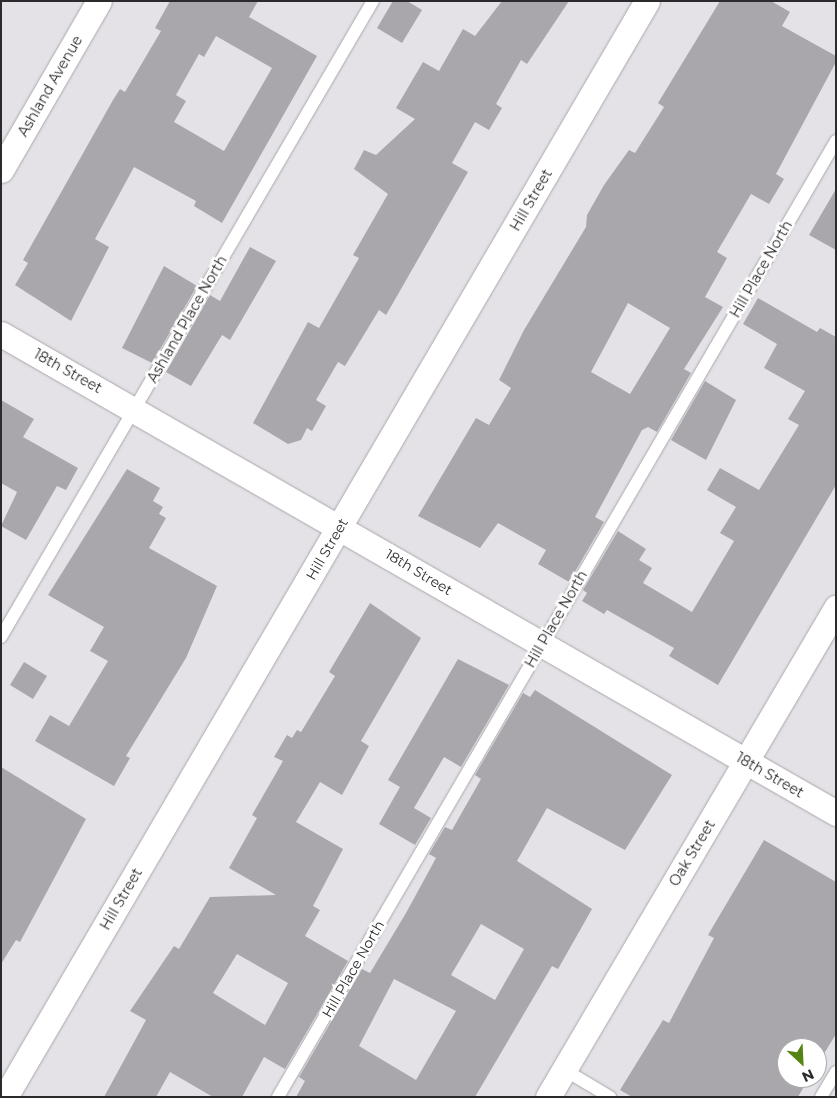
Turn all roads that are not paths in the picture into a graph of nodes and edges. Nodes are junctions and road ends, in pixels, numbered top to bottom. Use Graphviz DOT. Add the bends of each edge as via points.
graph roads {
  1 [pos="99,1"];
  2 [pos="373,1"];
  3 [pos="647,1"];
  4 [pos="836,141"];
  5 [pos="1,170"];
  6 [pos="1,334"];
  7 [pos="135,409"];
  8 [pos="341,525"];
  9 [pos="836,608"];
  10 [pos="1,638"];
  11 [pos="541,646"];
  12 [pos="747,762"];
  13 [pos="836,813"];
  14 [pos="563,1069"];
  15 [pos="836,1072"];
  16 [pos="5,1097"];
  17 [pos="278,1097"];
  18 [pos="548,1097"];
  19 [pos="610,1097"];
  20 [pos="821,1097"];
  1 -- 5 [label="street, Ashland Avenue"];
  2 -- 7 [label="lane, Ashland Place North"];
  3 -- 8 [label="street, Hill Street"];
  4 -- 11 [label="lane, Hill Place North"];
  6 -- 7 [label="street, 18th Street"];
  7 -- 8 [label="street, 18th Street"];
  7 -- 10 [label="lane, Ashland Place North"];
  8 -- 11 [label="street, 18th Street"];
  8 -- 16 [label="street, Hill Street"];
  9 -- 12 [label="street, Oak Street"];
  11 -- 12 [label="street, 18th Street"];
  11 -- 17 [label="lane, Hill Place North"];
  12 -- 13 [label="street, 18th Street"];
  12 -- 14 [label="street, Oak Street"];
  14 -- 18 [label="street, Oak Street"];
  14 -- 19 [label="lane"];
  15 -- 20 [label="lane"];
}
